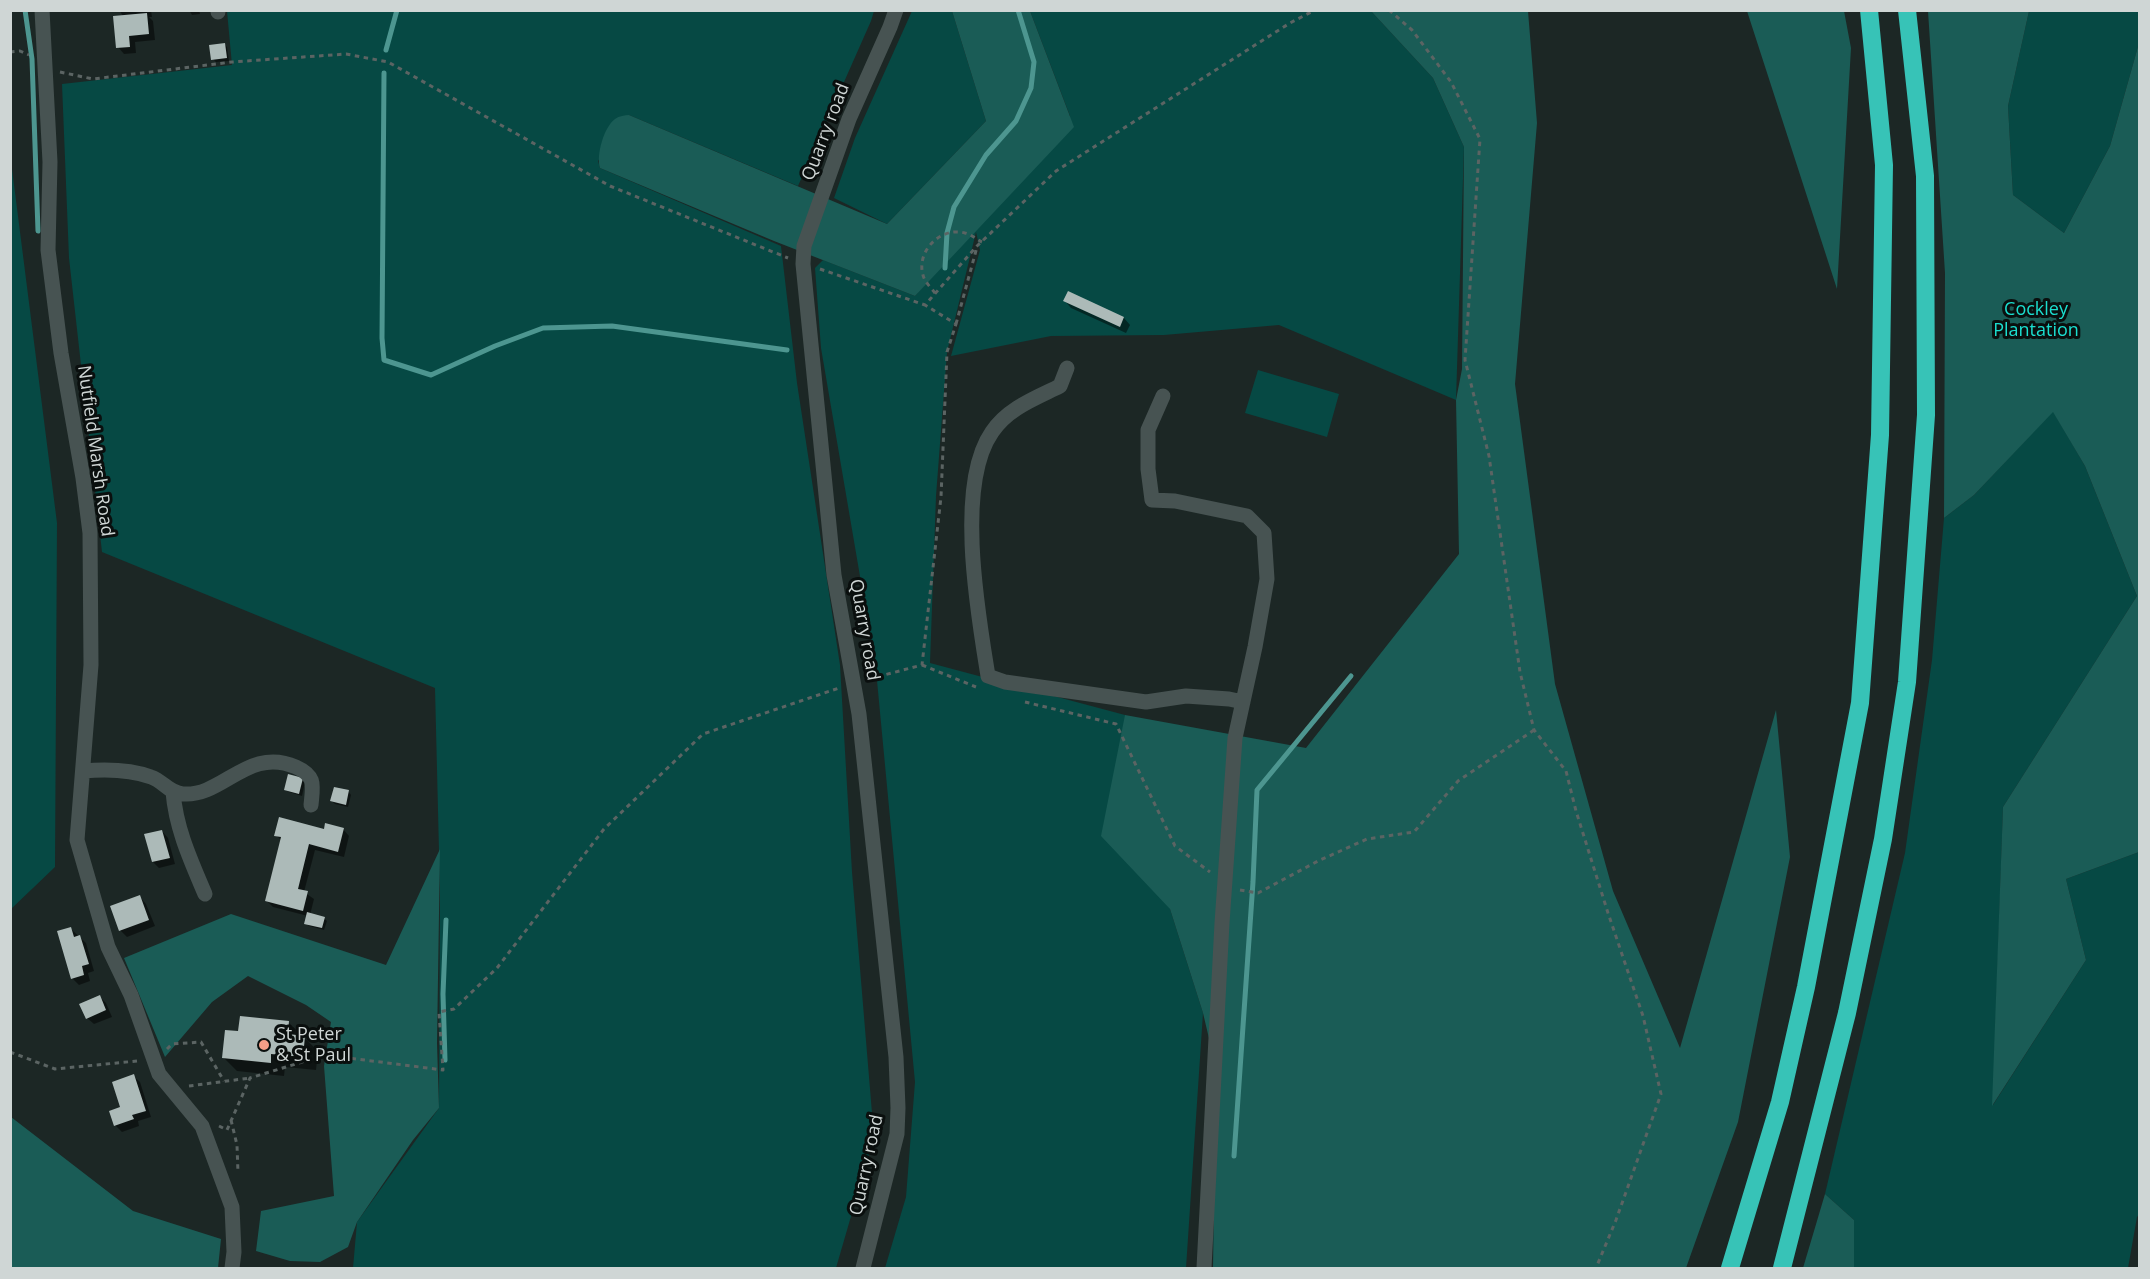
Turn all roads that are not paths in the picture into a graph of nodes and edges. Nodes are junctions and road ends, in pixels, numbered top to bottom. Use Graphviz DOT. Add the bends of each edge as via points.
graph roads {
  1 [pos="42,10"];
  2 [pos="896,10"];
  3 [pos="1869,10"];
  4 [pos="1907,10"];
  5 [pos="1066,368"];
  6 [pos="1163,396"];
  7 [pos="1243,702"];
  8 [pos="83,771"];
  9 [pos="173,792"];
  10 [pos="311,805"];
  11 [pos="205,894"];
  12 [pos="232,1269"];
  13 [pos="863,1269"];
  14 [pos="1204,1269"];
  15 [pos="1730,1269"];
  16 [pos="1782,1269"];
  1 -- 8 [label="street, Nutfield Marsh Road" via="51,162 48,250 90,533 91,665"];
  2 -- 13 [label="street, Quarry road" via="849,119 804,246 803,264 834,575 859,714 889,985 898,1108 897,1134"];
  3 -- 15 [label="highway" via="1884,165 1880,435 1860,703 1806,987 1782,1090"];
  4 -- 16 [label="highway" via="1925,176 1926,415 1907,682 1883,839 1847,1013"];
  5 -- 7 [label="street" via="1060,386 1016,408 992,432 975,471 973,540 988,676 1005,682 1146,702 1186,696"];
  6 -- 7 [label="street" via="1148,430 1152,500 1247,516 1264,533 1267,579"];
  7 -- 14 [label="street" via="1235,738 1224,887"];
  8 -- 9 [label="street" via="109,768 153,778"];
  8 -- 12 [label="street, Nutfield Marsh Road" via="77,840 108,947 132,995 159,1074 202,1126 232,1207"];
  9 -- 10 [label="street" via="196,792 268,761 307,773 312,779"];
  9 -- 11 [label="street" via="185,847"];
}
